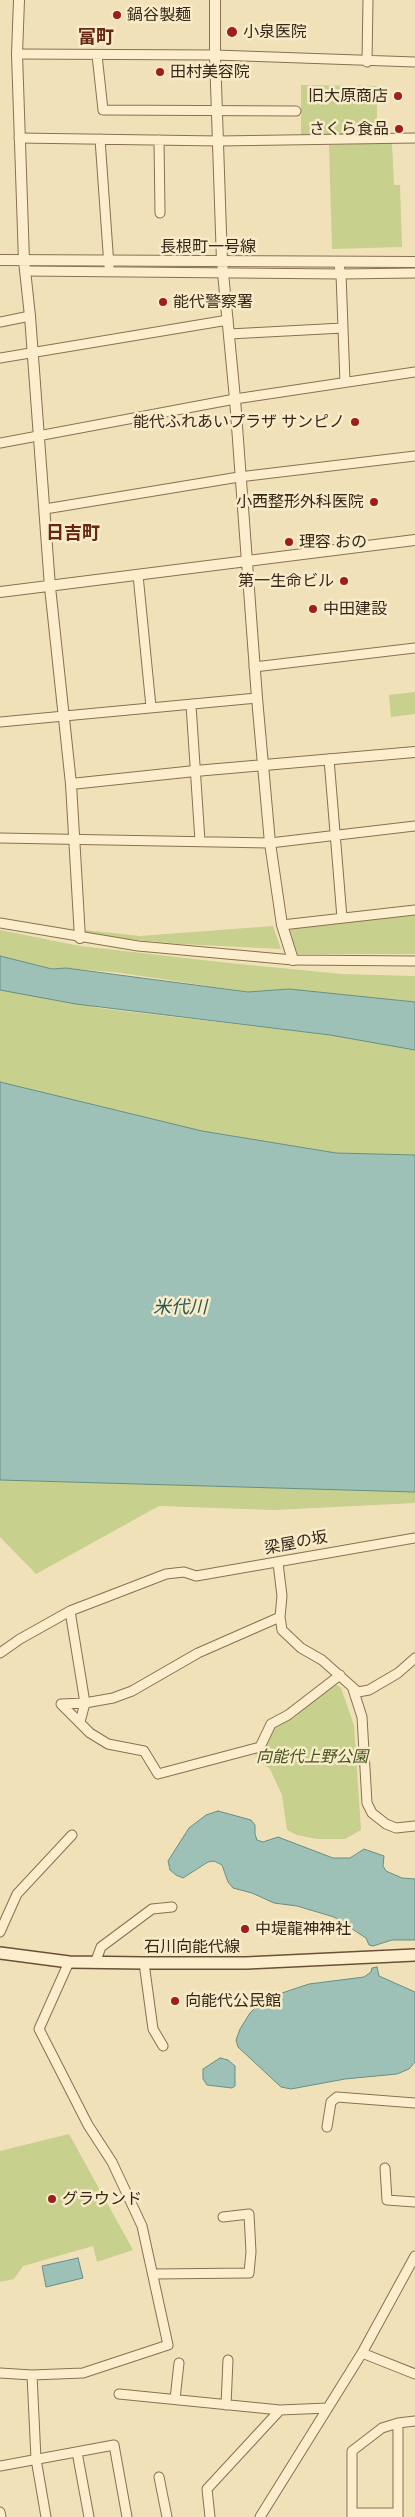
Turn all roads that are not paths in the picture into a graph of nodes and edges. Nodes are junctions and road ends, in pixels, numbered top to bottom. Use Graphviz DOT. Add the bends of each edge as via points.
graph roads {
  1 [pos="19,0"];
  2 [pos="215,0"];
  3 [pos="368,0"];
  4 [pos="17,54"];
  5 [pos="98,55"];
  6 [pos="215,55"];
  7 [pos="367,62"];
  8 [pos="415,62"];
  9 [pos="296,111"];
  10 [pos="218,112"];
  11 [pos="19,138"];
  12 [pos="415,138"];
  13 [pos="100,140"];
  14 [pos="159,140"];
  15 [pos="218,141"];
  16 [pos="160,213"];
  17 [pos="0,260"];
  18 [pos="109,261"];
  19 [pos="222,262"];
  20 [pos="338,262"];
  21 [pos="415,262"];
  22 [pos="25,266"];
  23 [pos="109,272"];
  24 [pos="415,273"];
  25 [pos="223,274"];
  26 [pos="341,274"];
  27 [pos="30,316"];
  28 [pos="228,320"];
  29 [pos="0,322"];
  30 [pos="343,328"];
  31 [pos="229,334"];
  32 [pos="32,352"];
  33 [pos="0,358"];
  34 [pos="415,372"];
  35 [pos="345,382"];
  36 [pos="235,399"];
  37 [pos="38,435"];
  38 [pos="0,443"];
  39 [pos="415,456"];
  40 [pos="240,477"];
  41 [pos="45,509"];
  42 [pos="415,540"];
  43 [pos="246,562"];
  44 [pos="138,575"];
  45 [pos="50,587"];
  46 [pos="0,592"];
  47 [pos="415,648"];
  48 [pos="254,667"];
  49 [pos="257,698"];
  50 [pos="191,705"];
  51 [pos="151,707"];
  52 [pos="62,715"];
  53 [pos="0,722"];
  54 [pos="415,752"];
  55 [pos="329,759"];
  56 [pos="263,765"];
  57 [pos="195,771"];
  58 [pos="71,784"];
  59 [pos="415,826"];
  60 [pos="336,835"];
  61 [pos="0,838"];
  62 [pos="73,839"];
  63 [pos="200,841"];
  64 [pos="270,843"];
  65 [pos="415,910"];
  66 [pos="342,918"];
  67 [pos="0,923"];
  68 [pos="282,925"];
  69 [pos="80,938"];
  70 [pos="293,960"];
  71 [pos="415,961"];
  72 [pos="415,1538"];
  73 [pos="278,1563"];
  74 [pos="70,1611"];
  75 [pos="280,1617"];
  76 [pos="0,1653"];
  77 [pos="415,1658"];
  78 [pos="340,1675"];
  79 [pos="353,1688"];
  80 [pos="85,1703"];
  81 [pos="80,1722"];
  82 [pos="415,1826"];
  83 [pos="72,1835"];
  84 [pos="172,1907"];
  85 [pos="0,1932"];
  86 [pos="0,1953"];
  87 [pos="415,1955"];
  88 [pos="69,1962"];
  89 [pos="95,1963"];
  90 [pos="144,1963"];
  91 [pos="163,2046"];
  92 [pos="415,2103"];
  93 [pos="327,2127"];
  94 [pos="385,2168"];
  95 [pos="415,2202"];
  96 [pos="223,2217"];
  97 [pos="415,2256"];
  98 [pos="154,2274"];
  99 [pos="362,2353"];
  100 [pos="228,2360"];
  101 [pos="179,2363"];
  102 [pos="0,2373"];
  103 [pos="415,2374"];
  104 [pos="32,2375"];
  105 [pos="119,2394"];
  106 [pos="175,2399"];
  107 [pos="226,2405"];
  108 [pos="328,2408"];
  109 [pos="280,2410"];
  110 [pos="415,2421"];
  111 [pos="398,2423"];
  112 [pos="77,2452"];
  113 [pos="36,2460"];
  114 [pos="0,2466"];
  115 [pos="159,2477"];
  116 [pos="0,2512"];
  117 [pos="352,2515"];
  118 [pos="398,2515"];
  119 [pos="1,2517"];
  120 [pos="46,2517"];
  121 [pos="89,2517"];
  122 [pos="127,2517"];
  123 [pos="167,2517"];
  124 [pos="210,2517"];
  125 [pos="260,2517"];
  1 -- 4 [label="street"];
  2 -- 6 [label="street"];
  3 -- 7 [label="street"];
  4 -- 5 [label="street"];
  4 -- 11 [label="street"];
  5 -- 6 [label="street"];
  5 -- 10 [label="street" via="103,110"];
  6 -- 7 [label="street"];
  6 -- 10 [label="street"];
  7 -- 8 [label="street"];
  9 -- 10 [label="street"];
  10 -- 15 [label="street"];
  11 -- 13 [label="street"];
  11 -- 22 [label="street"];
  12 -- 15 [label="street"];
  13 -- 14 [label="street"];
  13 -- 18 [label="street"];
  14 -- 15 [label="street"];
  14 -- 16 [label="street"];
  15 -- 19 [label="street"];
  17 -- 22 [label="street, 長根町一号線"];
  18 -- 19 [label="street, 長根町一号線"];
  18 -- 22 [label="street, 長根町一号線"];
  18 -- 23 [label="street"];
  19 -- 20 [label="street, 長根町一号線"];
  19 -- 25 [label="street"];
  20 -- 21 [label="street, 長根町一号線"];
  20 -- 26 [label="street"];
  22 -- 23 [label="street"];
  22 -- 27 [label="street"];
  23 -- 25 [label="street"];
  24 -- 26 [label="street"];
  25 -- 26 [label="street"];
  25 -- 28 [label="street"];
  26 -- 30 [label="street"];
  27 -- 29 [label="street"];
  27 -- 32 [label="street"];
  28 -- 31 [label="street"];
  28 -- 32 [label="street"];
  30 -- 31 [label="street"];
  30 -- 35 [label="street"];
  31 -- 36 [label="street"];
  32 -- 33 [label="street"];
  32 -- 37 [label="street"];
  34 -- 35 [label="street"];
  35 -- 36 [label="street"];
  36 -- 37 [label="street"];
  36 -- 40 [label="street"];
  37 -- 38 [label="street"];
  37 -- 41 [label="street"];
  39 -- 40 [label="street"];
  40 -- 41 [label="street"];
  40 -- 43 [label="street"];
  41 -- 45 [label="street"];
  42 -- 43 [label="street"];
  43 -- 44 [label="street"];
  43 -- 48 [label="street"];
  44 -- 45 [label="street"];
  44 -- 51 [label="street"];
  45 -- 46 [label="street"];
  45 -- 52 [label="street"];
  47 -- 48 [label="street"];
  48 -- 49 [label="street"];
  49 -- 50 [label="street"];
  49 -- 56 [label="street"];
  50 -- 51 [label="street"];
  50 -- 57 [label="street"];
  51 -- 52 [label="street"];
  52 -- 53 [label="street"];
  52 -- 58 [label="street"];
  54 -- 55 [label="street"];
  55 -- 56 [label="street"];
  55 -- 60 [label="street"];
  56 -- 57 [label="street"];
  56 -- 64 [label="street"];
  57 -- 58 [label="street"];
  57 -- 63 [label="street"];
  58 -- 62 [label="street"];
  59 -- 60 [label="street"];
  60 -- 64 [label="street"];
  60 -- 66 [label="street"];
  61 -- 62 [label="street"];
  62 -- 63 [label="street"];
  62 -- 69 [label="street"];
  63 -- 64 [label="street"];
  64 -- 68 [label="street"];
  65 -- 66 [label="street"];
  66 -- 68 [label="street"];
  67 -- 69 [label="street"];
  68 -- 70 [label="street"];
  69 -- 70 [label="street"];
  70 -- 71 [label="street"];
  72 -- 73 [label="street, 梁屋の坂"];
  73 -- 74 [label="street, 梁屋の坂" via="196,1576 184,1572 166,1574"];
  73 -- 75 [label="street" via="282,1596"];
  74 -- 76 [label="street, 梁屋の坂"];
  74 -- 80 [label="street"];
  75 -- 78 [label="street" via="282,1630 301,1648 318,1656"];
  75 -- 80 [label="street" via="198,1653 132,1691"];
  77 -- 79 [label="street" via="398,1673 369,1690 358,1692"];
  78 -- 79 [label="street"];
  78 -- 81 [label="street" via="288,1715 271,1724 260,1747 158,1774 144,1751 108,1744"];
  79 -- 82 [label="street" via="362,1718 367,1803 372,1813 386,1824 396,1828"];
  80 -- 81 [label="street"];
  80 -- 81 [label="street" via="62,1704"];
  83 -- 85 [label="street" via="17,1894"];
  84 -- 89 [label="street" via="152,1909 101,1947"];
  86 -- 88 [label="main road, 石川向能代線"];
  87 -- 90 [label="main road, 石川向能代線" via="246,1963"];
  88 -- 89 [label="main road, 石川向能代線"];
  88 -- 98 [label="street" via="39,2028 88,2125 132,2200"];
  89 -- 90 [label="main road, 石川向能代線"];
  90 -- 91 [label="street" via="153,2029"];
  92 -- 93 [label="street" via="337,2097 331,2102"];
  94 -- 95 [label="street" via="387,2200"];
  96 -- 98 [label="street" via="250,2214 249,2273"];
  97 -- 99 [label="street"];
  98 -- 104 [label="street" via="168,2345 83,2373"];
  99 -- 103 [label="street"];
  99 -- 108 [label="street"];
  100 -- 107 [label="street"];
  101 -- 106 [label="street"];
  102 -- 104 [label="street"];
  104 -- 113 [label="street"];
  105 -- 106 [label="street"];
  106 -- 107 [label="street"];
  107 -- 109 [label="street"];
  108 -- 109 [label="street"];
  108 -- 125 [label="street"];
  109 -- 124 [label="street" via="208,2489"];
  110 -- 111 [label="street"];
  111 -- 117 [label="street" via="382,2428 352,2451"];
  111 -- 118 [label="street"];
  112 -- 113 [label="street"];
  112 -- 121 [label="street"];
  112 -- 122 [label="street" via="114,2445"];
  113 -- 114 [label="street"];
  113 -- 120 [label="street"];
  115 -- 123 [label="street"];
  116 -- 119 [label="street"];
  117 -- 118 [label="street"];
}
